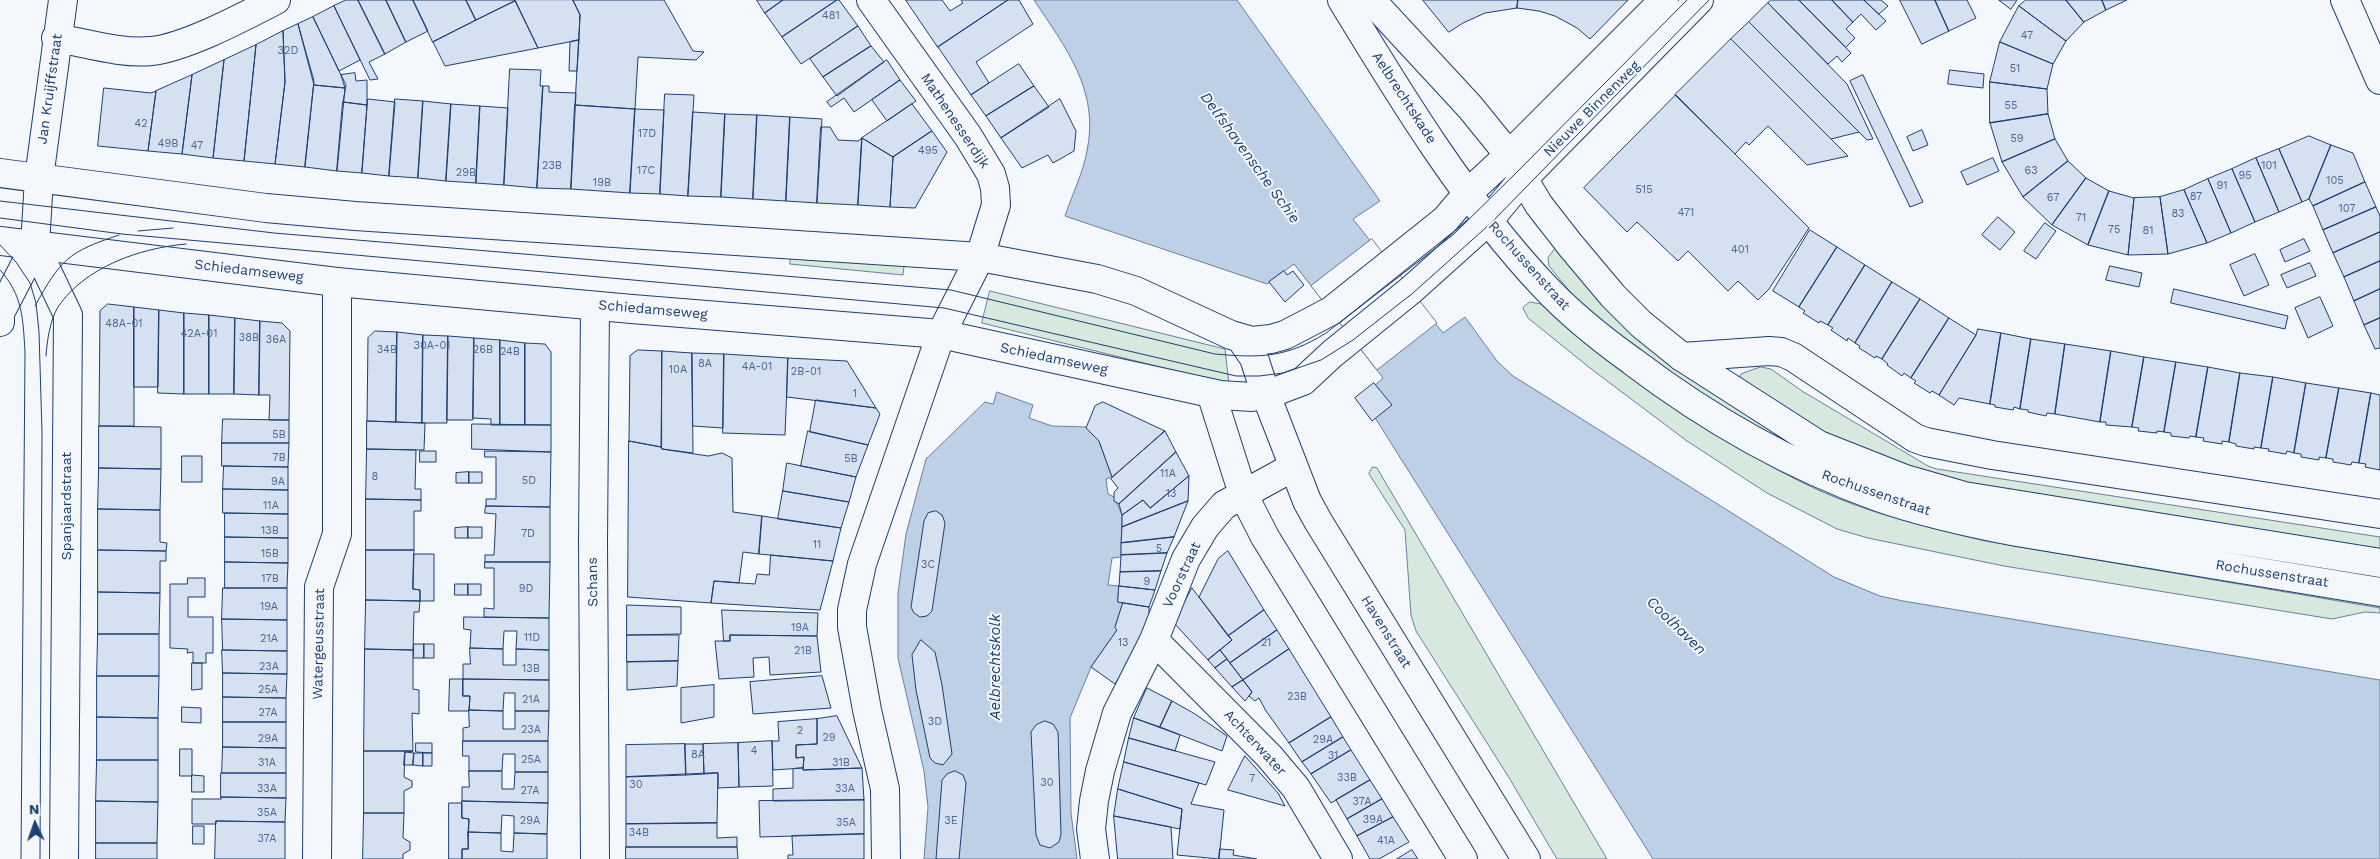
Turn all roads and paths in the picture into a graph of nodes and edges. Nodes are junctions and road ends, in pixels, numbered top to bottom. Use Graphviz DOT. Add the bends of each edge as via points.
graph roads {
  1 [pos="63,0"];
  2 [pos="276,0"];
  3 [pos="871,0"];
  4 [pos="1342,0"];
  5 [pos="1371,0"];
  6 [pos="1664,0"];
  7 [pos="1699,0"];
  8 [pos="2345,0"];
  9 [pos="56,38"];
  10 [pos="2380,80"];
  11 [pos="1509,155"];
  12 [pos="0,173"];
  13 [pos="38,178"];
  14 [pos="1523,179"];
  15 [pos="1468,193"];
  16 [pos="1488,220"];
  17 [pos="0,242"];
  18 [pos="35,246"];
  19 [pos="980,257"];
  20 [pos="337,282"];
  21 [pos="595,306"];
  22 [pos="0,322"];
  23 [pos="941,334"];
  24 [pos="1241,339"];
  25 [pos="1682,358"];
  26 [pos="1211,393"];
  27 [pos="1266,395"];
  28 [pos="1293,467"];
  29 [pos="1243,494"];
  30 [pos="2380,514"];
  31 [pos="2380,564"];
  32 [pos="2380,592"];
  33 [pos="1154,640"];
  34 [pos="64,859"];
  35 [pos="317,859"];
  36 [pos="595,859"];
  37 [pos="886,859"];
  38 [pos="1095,859"];
  39 [pos="1338,859"];
  40 [pos="1463,859"];
  41 [pos="1526,859"];
  1 -- 9 [label="street, Jan Kruijffstraat"];
  2 -- 9 [label="street" via="179,45 152,51 122,50"];
  3 -- 19 [label="street, Mathenesserdijk" via="968,136 991,174 996,205"];
  4 -- 15 [label="street, Aelbrechtskade" via="1394,87"];
  5 -- 11 [label="street" via="1470,107"];
  6 -- 11 [label="street, Nieuwe Binnenweg"];
  7 -- 14 [label="street, Nieuwe Binnenweg"];
  8 -- 10 [label="street"];
  9 -- 13 [label="street, Jan Kruijffstraat"];
  11 -- 14 [label="street, Rochussenstraat"];
  11 -- 15 [label="street"];
  12 -- 13 [label="street"];
  13 -- 18 [label="street"];
  13 -- 19 [label="street" via="266,208 355,216"];
  14 -- 16 [label="street, Nieuwe Binnenweg"];
  14 -- 25 [label="street, Rochussenstraat" via="1550,219 1612,296"];
  15 -- 16 [label="street, Rochussenstraat"];
  15 -- 24 [label="street" via="1445,220 1331,311 1286,335 1262,340"];
  16 -- 27 [label="street, Schiedamseweg" via="1304,381"];
  16 -- 32 [label="street, Rochussenstraat" via="1571,313 1659,382 1752,441 1798,465 1920,510 2017,532"];
  17 -- 18 [label="street, Schiedamseweg"];
  18 -- 20 [label="street, Schiedamseweg"];
  18 -- 22 [label="street" via="0,313"];
  18 -- 34 [label="street, Spanjaardstraat" via="68,314"];
  19 -- 23 [label="street, Mathenesserdijk"];
  19 -- 24 [label="street" via="1113,284 1152,298"];
  20 -- 21 [label="street, Schiedamseweg"];
  20 -- 35 [label="street, Watergeusstraat" via="338,534 319,587"];
  21 -- 23 [label="street, Schiedamseweg"];
  21 -- 36 [label="street, Schans"];
  23 -- 26 [label="street, Schiedamseweg"];
  23 -- 37 [label="street" via="862,564 852,610 852,627 867,710 885,789"];
  24 -- 27 [label="street" via="1254,358"];
  25 -- 30 [label="street" via="1770,350 1781,352 1926,442 1992,455"];
  25 -- 31 [label="street, Rochussenstraat" via="1819,445 1905,479 1964,496"];
  26 -- 27 [label="street, Schiedamseweg" via="1252,397"];
  26 -- 29 [label="street"];
  27 -- 28 [label="street, Havenstraat"];
  28 -- 29 [label="street, Voorstraat"];
  28 -- 41 [label="street, Havenstraat" via="1318,521"];
  29 -- 33 [label="street, Voorstraat" via="1224,505 1206,527 1180,572"];
  29 -- 40 [label="street" via="1265,537"];
  33 -- 38 [label="street" via="1117,713 1100,771 1092,829"];
  33 -- 39 [label="street, Achterwater" via="1269,756 1296,788"];
}
